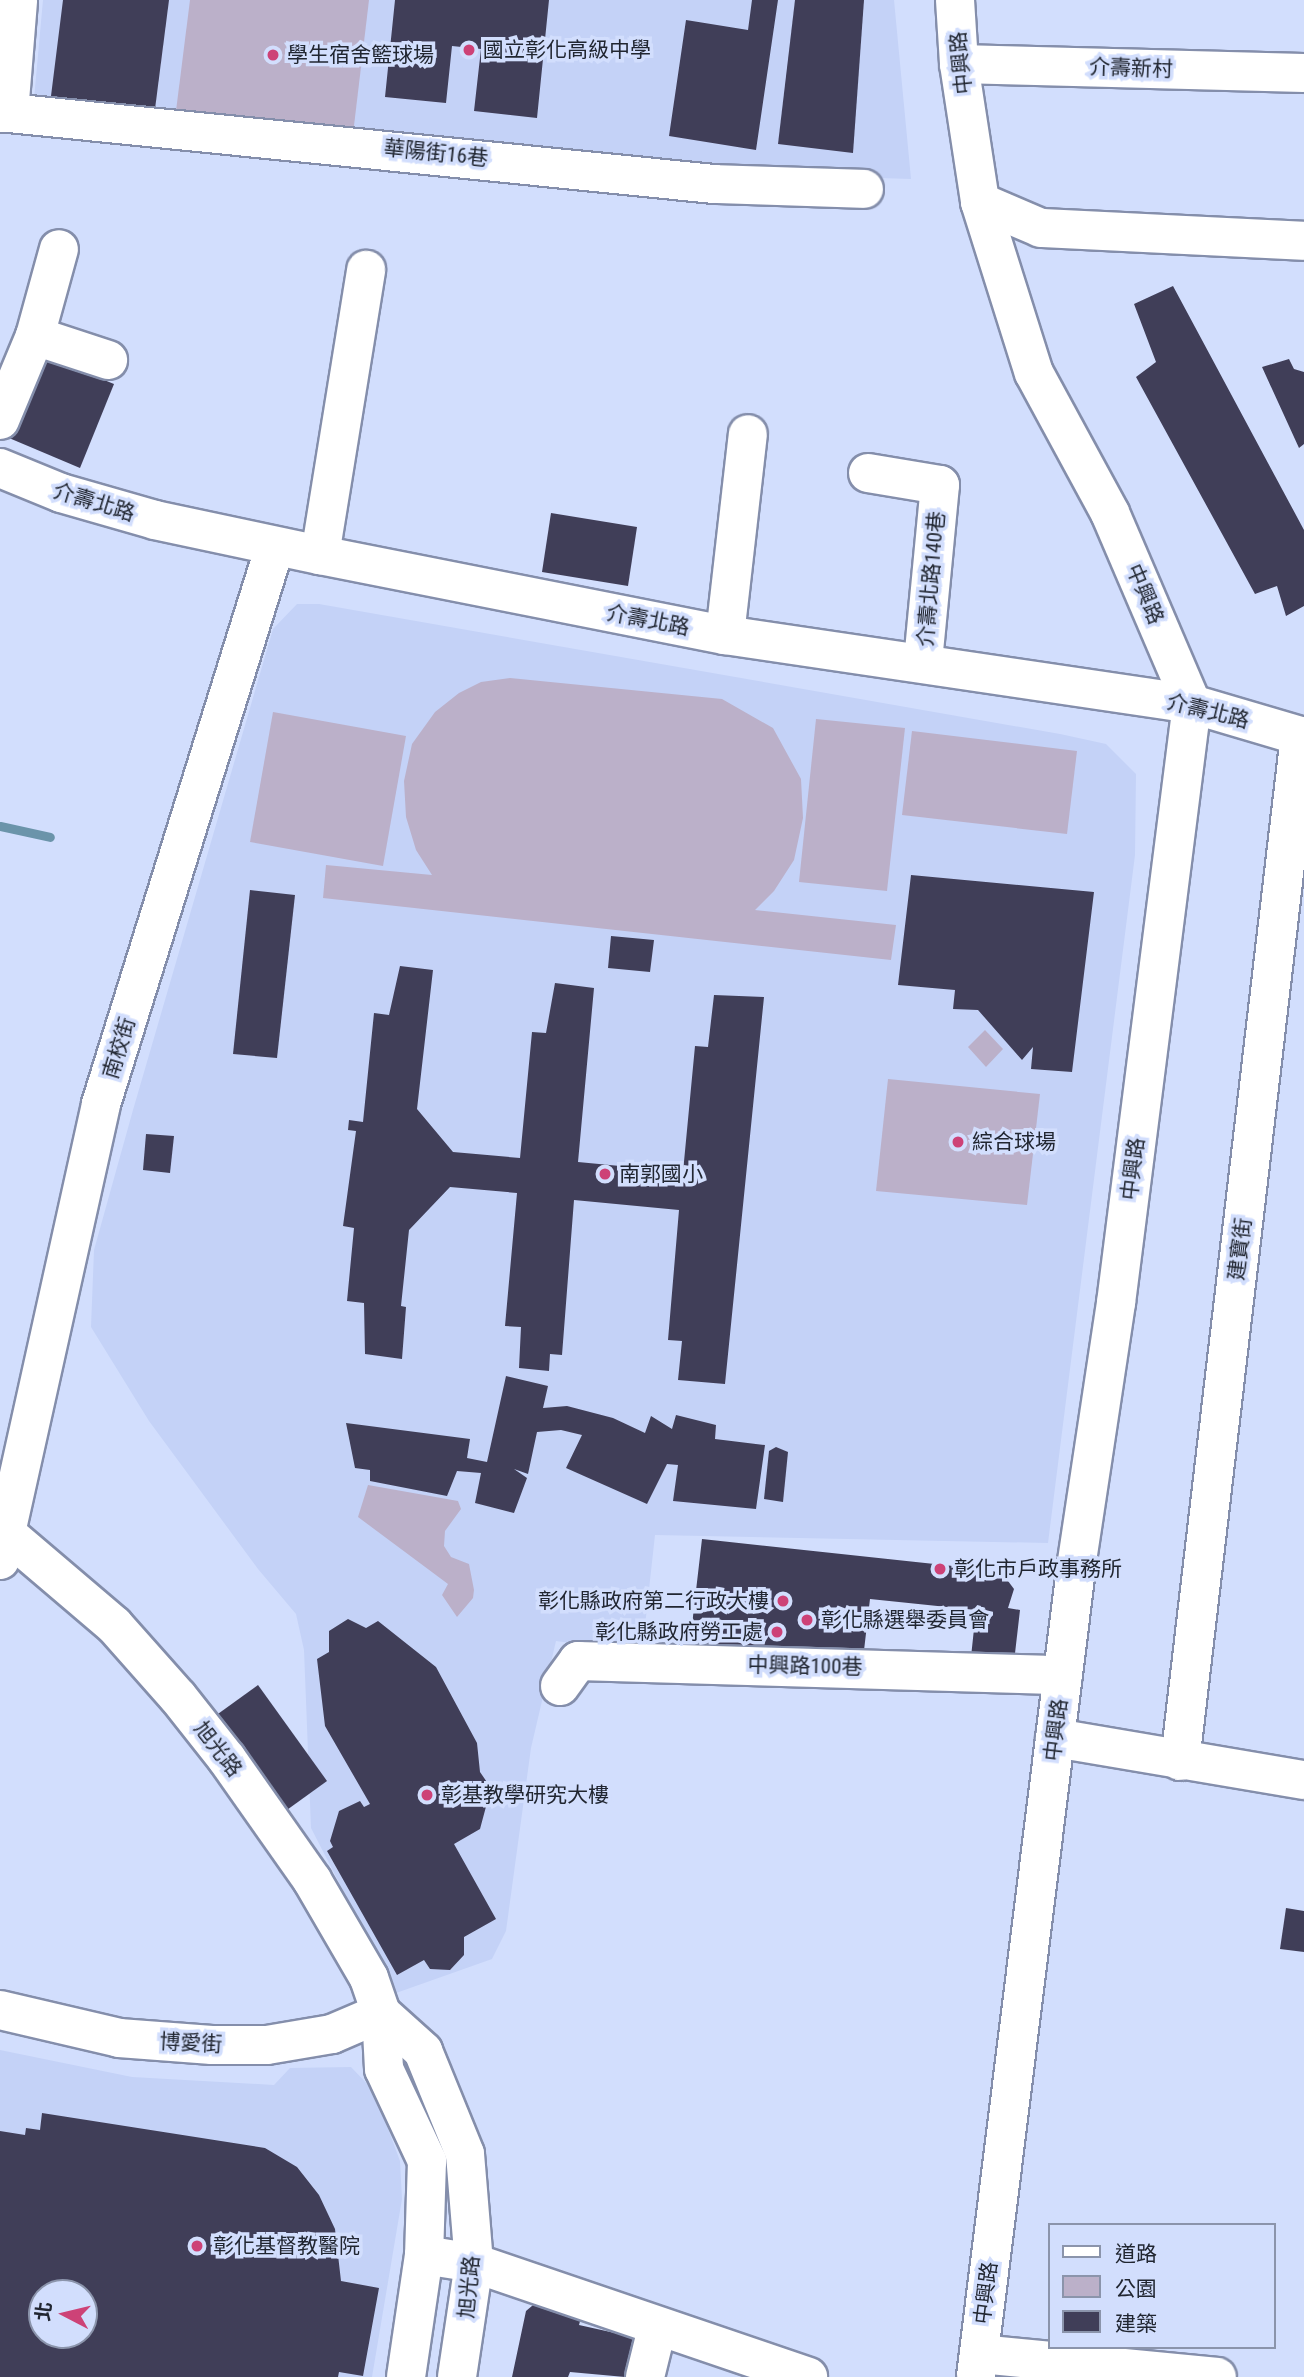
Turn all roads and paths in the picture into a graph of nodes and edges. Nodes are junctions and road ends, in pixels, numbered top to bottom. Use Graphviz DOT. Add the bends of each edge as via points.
graph roads {
  1 [pos="18,0"];
  2 [pos="955,0"];
  3 [pos="959,64"];
  4 [pos="1304,73"];
  5 [pos="4,113"];
  6 [pos="864,189"];
  7 [pos="980,202"];
  8 [pos="1304,241"];
  9 [pos="59,249"];
  10 [pos="366,270"];
  11 [pos="36,337"];
  12 [pos="108,360"];
  13 [pos="0,420"];
  14 [pos="748,434"];
  15 [pos="0,468"];
  16 [pos="868,473"];
  17 [pos="275,546"];
  18 [pos="320,555"];
  19 [pos="725,635"];
  20 [pos="923,662"];
  21 [pos="1192,704"];
  22 [pos="1302,736"];
  23 [pos="2,1540"];
  24 [pos="1063,1675"];
  25 [pos="560,1685"];
  26 [pos="1055,1738"];
  27 [pos="1180,1761"];
  28 [pos="1304,1780"];
  29 [pos="0,2010"];
  30 [pos="381,2013"];
  31 [pos="424,2255"];
  32 [pos="474,2263"];
  33 [pos="657,2328"];
  34 [pos="978,2365"];
  35 [pos="405,2377"];
  36 [pos="457,2377"];
  37 [pos="645,2377"];
  38 [pos="808,2377"];
  39 [pos="1217,2377"];
  1 -- 5 [label="street"];
  2 -- 3 [label="street, 中興路"];
  3 -- 4 [label="street, 介壽新村"];
  3 -- 7 [label="street, 中興路"];
  5 -- 6 [label="street, 華陽街16巷" via="714,184"];
  7 -- 8 [label="street" via="1041,228"];
  7 -- 21 [label="street, 中興路" via="1034,373 1110,513"];
  9 -- 11 [label="street"];
  10 -- 18 [label="street"];
  11 -- 12 [label="street"];
  11 -- 13 [label="street"];
  14 -- 19 [label="street"];
  15 -- 17 [label="street, 介壽北路" via="61,493 155,520"];
  16 -- 20 [label="street, 介壽北路140巷" via="940,485"];
  17 -- 18 [label="street, 介壽北路"];
  17 -- 23 [label="street, 南校街" via="101,1104"];
  18 -- 19 [label="street, 介壽北路"];
  19 -- 20 [label="street, 介壽北路"];
  20 -- 21 [label="street, 介壽北路"];
  21 -- 22 [label="street, 介壽北路"];
  21 -- 24 [label="street, 中興路" via="1116,1303"];
  22 -- 27 [label="street, 建寶街"];
  23 -- 30 [label="street, 旭光路" via="114,1625 227,1759 312,1880 369,1978"];
  24 -- 25 [label="street, 中興路100巷" via="578,1661"];
  24 -- 26 [label="street, 中興路"];
  26 -- 27 [label="street"];
  26 -- 34 [label="street, 中興路"];
  27 -- 28 [label="street"];
  29 -- 30 [label="street, 博愛街" via="119,2038 212,2045 267,2045 332,2034"];
  30 -- 31 [label="street, 旭光路" via="384,2069 426,2161"];
  30 -- 32 [label="street, 旭光路" via="423,2051 465,2154"];
  31 -- 32 [label="street"];
  31 -- 35 [label="street, 旭光路"];
  32 -- 33 [label="street"];
  32 -- 36 [label="street, 旭光路"];
  33 -- 37 [label="street"];
  33 -- 38 [label="street"];
  34 -- 39 [label="street"];
}
